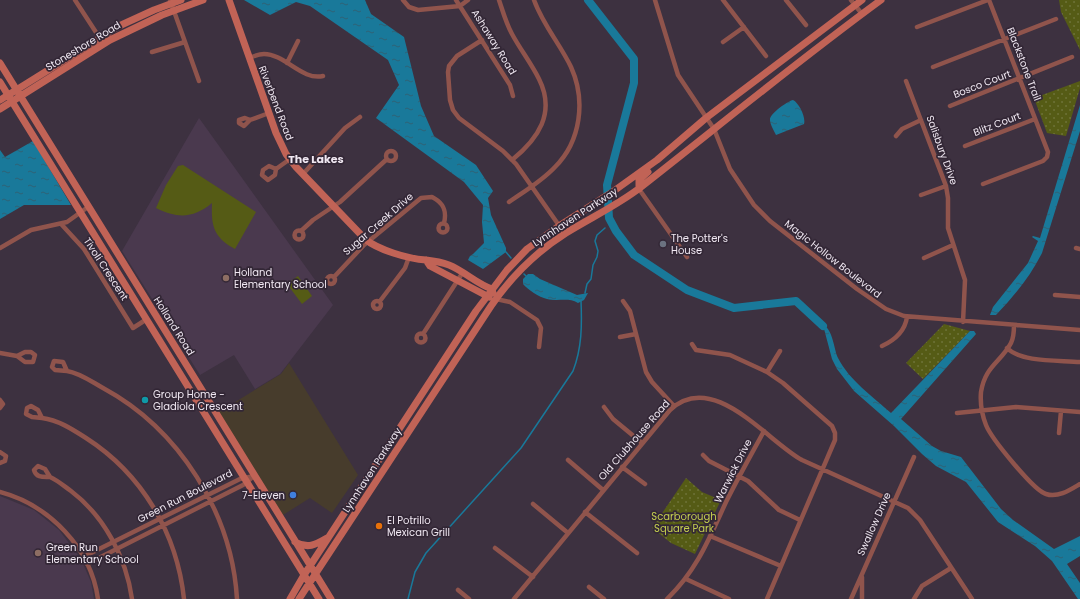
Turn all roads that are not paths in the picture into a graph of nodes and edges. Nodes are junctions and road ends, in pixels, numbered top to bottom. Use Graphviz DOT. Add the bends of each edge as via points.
graph roads {
  1 [pos="75,0"];
  2 [pos="181,0"];
  3 [pos="203,0"];
  4 [pos="229,0"];
  5 [pos="402,0"];
  6 [pos="456,0"];
  7 [pos="468,0"];
  8 [pos="499,0"];
  9 [pos="534,0"];
  10 [pos="655,0"];
  11 [pos="723,0"];
  12 [pos="786,0"];
  13 [pos="862,0"];
  14 [pos="881,0"];
  15 [pos="988,0"];
  16 [pos="853,3"];
  17 [pos="172,5"];
  18 [pos="460,6"];
  19 [pos="862,14"];
  20 [pos="1056,19"];
  21 [pos="806,26"];
  22 [pos="744,27"];
  23 [pos="917,27"];
  24 [pos="99,37"];
  25 [pos="482,40"];
  26 [pos="1004,40"];
  27 [pos="298,41"];
  28 [pos="185,42"];
  29 [pos="723,42"];
  30 [pos="103,43"];
  31 [pos="152,52"];
  32 [pos="766,56"];
  33 [pos="1072,57"];
  34 [pos="249,58"];
  35 [pos="287,63"];
  36 [pos="0,64"];
  37 [pos="933,67"];
  38 [pos="323,76"];
  39 [pos="1019,79"];
  40 [pos="199,81"];
  41 [pos="906,81"];
  42 [pos="0,82"];
  43 [pos="18,93"];
  44 [pos="513,96"];
  45 [pos="10,98"];
  46 [pos="0,100"];
  47 [pos="950,106"];
  48 [pos="0,109"];
  49 [pos="269,113"];
  50 [pos="360,117"];
  51 [pos="706,118"];
  52 [pos="1035,119"];
  53 [pos="250,120"];
  54 [pos="921,120"];
  55 [pos="714,128"];
  56 [pos="896,136"];
  57 [pos="965,146"];
  58 [pos="665,154"];
  59 [pos="290,159"];
  60 [pos="387,159"];
  61 [pos="512,160"];
  62 [pos="276,169"];
  63 [pos="303,174"];
  64 [pos="983,184"];
  65 [pos="946,186"];
  66 [pos="532,187"];
  67 [pos="639,189"];
  68 [pos="921,195"];
  69 [pos="509,202"];
  70 [pos="334,206"];
  71 [pos="88,207"];
  72 [pos="81,212"];
  73 [pos="444,223"];
  74 [pos="62,225"];
  75 [pos="559,226"];
  76 [pos="301,231"];
  77 [pos="565,234"];
  78 [pos="368,242"];
  79 [pos="953,245"];
  80 [pos="0,248"];
  81 [pos="409,257"];
  82 [pos="687,257"];
  83 [pos="924,258"];
  84 [pos="426,260"];
  85 [pos="462,272"];
  86 [pos="334,277"];
  87 [pos="458,279"];
  88 [pos="492,289"];
  89 [pos="1056,295"];
  90 [pos="486,296"];
  91 [pos="1080,297"];
  92 [pos="496,299"];
  93 [pos="623,301"];
  94 [pos="380,302"];
  95 [pos="907,317"];
  96 [pos="147,319"];
  97 [pos="963,322"];
  98 [pos="1014,325"];
  99 [pos="1080,330"];
  100 [pos="423,334"];
  101 [pos="636,334"];
  102 [pos="620,338"];
  103 [pos="692,344"];
  104 [pos="882,346"];
  105 [pos="539,347"];
  106 [pos="1008,348"];
  107 [pos="780,351"];
  108 [pos="0,353"];
  109 [pos="17,356"];
  110 [pos="1080,362"];
  111 [pos="68,371"];
  112 [pos="768,372"];
  113 [pos="0,400"];
  114 [pos="674,406"];
  115 [pos="604,407"];
  116 [pos="0,408"];
  117 [pos="982,410"];
  118 [pos="1061,411"];
  119 [pos="1080,412"];
  120 [pos="956,413"];
  121 [pos="42,418"];
  122 [pos="764,431"];
  123 [pos="1060,433"];
  124 [pos="642,443"];
  125 [pos="0,452"];
  126 [pos="703,455"];
  127 [pos="914,457"];
  128 [pos="568,460"];
  129 [pos="0,463"];
  130 [pos="622,467"];
  131 [pos="822,469"];
  132 [pos="254,476"];
  133 [pos="739,476"];
  134 [pos="50,477"];
  135 [pos="246,480"];
  136 [pos="645,484"];
  137 [pos="1080,484"];
  138 [pos="603,490"];
  139 [pos="0,492"];
  140 [pos="207,495"];
  141 [pos="894,501"];
  142 [pos="211,502"];
  143 [pos="533,504"];
  144 [pos="585,512"];
  145 [pos="160,518"];
  146 [pos="800,520"];
  147 [pos="163,525"];
  148 [pos="568,534"];
  149 [pos="710,536"];
  150 [pos="329,537"];
  151 [pos="113,542"];
  152 [pos="295,542"];
  153 [pos="495,548"];
  154 [pos="117,549"];
  155 [pos="637,552"];
  156 [pos="83,557"];
  157 [pos="87,564"];
  158 [pos="310,566"];
  159 [pos="781,566"];
  160 [pos="951,568"];
  161 [pos="863,574"];
  162 [pos="304,575"];
  163 [pos="316,575"];
  164 [pos="533,577"];
  165 [pos="686,579"];
  166 [pos="309,584"];
  167 [pos="588,586"];
  168 [pos="458,590"];
  169 [pos="718,597"];
  170 [pos="98,599"];
  171 [pos="132,599"];
  172 [pos="184,599"];
  173 [pos="237,599"];
  174 [pos="290,599"];
  175 [pos="299,599"];
  176 [pos="319,599"];
  177 [pos="331,599"];
  178 [pos="469,599"];
  179 [pos="514,599"];
  180 [pos="604,599"];
  181 [pos="667,599"];
  182 [pos="729,599"];
  183 [pos="767,599"];
  184 [pos="851,599"];
  185 [pos="862,599"];
  186 [pos="914,599"];
  187 [pos="972,599"];
  1 -- 24 [label="street"];
  2 -- 17 [label="main road"];
  3 -- 17 [label="main road, Stoneshore Road"];
  4 -- 34 [label="main road, Riverbend Road"];
  5 -- 18 [label="street" via="409,7 418,10"];
  6 -- 18 [label="street, Ashaway Road"];
  7 -- 18 [label="street"];
  8 -- 61 [label="street" via="509,28 538,77 545,98 545,114 537,134 529,146"];
  9 -- 66 [label="street" via="545,24 572,68 578,88 579,109 576,128 568,150 554,168"];
  10 -- 51 [label="street, Magic Hollow Boulevard" via="678,75"];
  11 -- 22 [label="street"];
  12 -- 21 [label="street"];
  13 -- 16 [label="main road, Lynnhaven Parkway"];
  14 -- 19 [label="main road, Lynnhaven Parkway"];
  15 -- 23 [label="street"];
  15 -- 26 [label="street, Blackstone Trail"];
  16 -- 19 [label="street"];
  16 -- 51 [label="main road, Lynnhaven Parkway"];
  17 -- 24 [label="main road, Stoneshore Road" via="137,17"];
  17 -- 28 [label="street"];
  17 -- 30 [label="main road, Stoneshore Road"];
  18 -- 25 [label="street, Ashaway Road"];
  19 -- 55 [label="main road, Lynnhaven Parkway"];
  20 -- 26 [label="street"];
  22 -- 29 [label="street"];
  22 -- 32 [label="street"];
  24 -- 30 [label="street"];
  24 -- 43 [label="main road, Stoneshore Road"];
  25 -- 44 [label="street, Ashaway Road" via="510,85"];
  25 -- 61 [label="street" via="457,56 449,66 451,105 459,118"];
  26 -- 37 [label="street"];
  26 -- 39 [label="street, Blackstone Trail"];
  27 -- 35 [label="street"];
  28 -- 31 [label="street"];
  28 -- 40 [label="street"];
  30 -- 43 [label="main road, Stoneshore Road"];
  33 -- 39 [label="street, Bosco Court"];
  34 -- 35 [label="street" via="267,54"];
  34 -- 49 [label="main road, Riverbend Road"];
  35 -- 38 [label="street" via="312,76"];
  36 -- 43 [label="main road, Holland Road"];
  39 -- 47 [label="street, Bosco Court"];
  39 -- 52 [label="street, Blackstone Trail"];
  41 -- 54 [label="street, Salisbury Drive"];
  42 -- 45 [label="main road, Holland Road"];
  43 -- 45 [label="main road, Stoneshore Road"];
  43 -- 71 [label="main road, Holland Road"];
  45 -- 46 [label="main road, Stoneshore Road"];
  45 -- 48 [label="main road, Stoneshore Road"];
  45 -- 72 [label="main road, Holland Road"];
  49 -- 53 [label="street"];
  49 -- 59 [label="main road, Riverbend Road" via="281,145"];
  50 -- 63 [label="street" via="345,128"];
  51 -- 55 [label="street, Magic Hollow Boulevard"];
  51 -- 58 [label="main road, Lynnhaven Parkway"];
  52 -- 57 [label="street, Blitz Court"];
  52 -- 64 [label="street, Blackstone Trail" via="1048,152 1045,159"];
  54 -- 56 [label="street" via="902,129"];
  54 -- 65 [label="street, Salisbury Drive"];
  55 -- 67 [label="main road, Lynnhaven Parkway"];
  55 -- 95 [label="street, Magic Hollow Boulevard" via="730,169 761,213 878,304"];
  58 -- 67 [label="main road" via="641,177"];
  58 -- 75 [label="main road, Lynnhaven Parkway"];
  59 -- 62 [label="street"];
  59 -- 63 [label="main road, Riverbend Road"];
  60 -- 70 [label="street"];
  61 -- 66 [label="street"];
  63 -- 70 [label="main road, Riverbend Road"];
  65 -- 68 [label="street"];
  65 -- 79 [label="street, Salisbury Drive" via="948,228"];
  66 -- 69 [label="street"];
  66 -- 75 [label="street"];
  67 -- 77 [label="main road, Lynnhaven Parkway"];
  67 -- 82 [label="street"];
  70 -- 76 [label="street"];
  70 -- 78 [label="main road, Riverbend Road"];
  71 -- 72 [label="street"];
  71 -- 132 [label="main road, Holland Road"];
  72 -- 74 [label="street"];
  72 -- 96 [label="main road, Holland Road"];
  73 -- 78 [label="street, Sugar Creek Drive" via="446,212 443,206 432,198 424,197"];
  74 -- 80 [label="street" via="31,230"];
  74 -- 96 [label="street, Tivoli Crescent" via="84,249 133,328"];
  75 -- 77 [label="street"];
  75 -- 88 [label="main road, Lynnhaven Parkway" via="527,249"];
  77 -- 92 [label="main road, Lynnhaven Parkway" via="534,256"];
  78 -- 81 [label="main road, Riverbend Road"];
  78 -- 86 [label="street, Sugar Creek Drive"];
  79 -- 83 [label="street"];
  79 -- 97 [label="street, Salisbury Drive" via="965,280"];
  81 -- 84 [label="main road, Riverbend Road"];
  81 -- 94 [label="street" via="405,268"];
  84 -- 85 [label="main road, Riverbend Road" via="434,260"];
  84 -- 87 [label="main road, Riverbend Road" via="430,266"];
  85 -- 87 [label="street"];
  85 -- 88 [label="main road, Riverbend Road"];
  87 -- 90 [label="main road, Riverbend Road"];
  87 -- 100 [label="street"];
  88 -- 90 [label="main road, Lynnhaven Parkway"];
  88 -- 92 [label="main road"];
  89 -- 91 [label="street"];
  90 -- 92 [label="main road, Riverbend Road"];
  90 -- 150 [label="main road, Lynnhaven Parkway"];
  92 -- 105 [label="street" via="510,302 537,320 541,328"];
  92 -- 163 [label="main road, Lynnhaven Parkway"];
  93 -- 101 [label="street" via="630,310"];
  95 -- 97 [label="street, Magic Hollow Boulevard"];
  95 -- 104 [label="street" via="902,331"];
  96 -- 135 [label="main road, Holland Road"];
  97 -- 98 [label="street, Magic Hollow Boulevard"];
  98 -- 99 [label="street, Magic Hollow Boulevard"];
  98 -- 106 [label="street" via="1013,337"];
  101 -- 102 [label="street"];
  101 -- 114 [label="street" via="649,378"];
  103 -- 112 [label="street" via="696,350 730,355"];
  106 -- 110 [label="street" via="1014,354 1024,357"];
  106 -- 117 [label="street" via="992,365 985,378 981,392"];
  107 -- 112 [label="street"];
  108 -- 109 [label="street"];
  111 -- 140 [label="street" via="107,390 146,418 180,453"];
  112 -- 131 [label="street" via="834,429 835,440"];
  113 -- 116 [label="street"];
  114 -- 122 [label="street, Old Clubhouse Road" via="693,398 711,399 739,413"];
  114 -- 124 [label="street, Old Clubhouse Road"];
  115 -- 124 [label="street" via="613,419"];
  117 -- 118 [label="street" via="1016,408"];
  117 -- 120 [label="street"];
  117 -- 137 [label="street" via="989,431 1035,488 1043,494 1053,495"];
  118 -- 119 [label="street"];
  118 -- 123 [label="street"];
  121 -- 145 [label="street" via="55,420 111,457 136,482"];
  122 -- 131 [label="street, Old Clubhouse Road" via="796,457"];
  122 -- 133 [label="street, Warwick Drive"];
  124 -- 130 [label="street, Old Clubhouse Road"];
  125 -- 129 [label="street" via="6,456 5,461"];
  126 -- 133 [label="street" via="709,461"];
  127 -- 141 [label="street, Swallow Drive"];
  128 -- 138 [label="street"];
  130 -- 136 [label="street"];
  130 -- 138 [label="street, Old Clubhouse Road"];
  131 -- 141 [label="street, Old Clubhouse Road"];
  131 -- 146 [label="street"];
  132 -- 135 [label="street, Green Run Boulevard"];
  132 -- 152 [label="main road, Holland Road"];
  133 -- 146 [label="street" via="752,484 779,510"];
  133 -- 149 [label="street, Warwick Drive"];
  134 -- 151 [label="street" via="85,503"];
  135 -- 140 [label="street, Green Run Boulevard"];
  135 -- 142 [label="street, Green Run Boulevard"];
  135 -- 162 [label="main road, Holland Road"];
  138 -- 144 [label="street, Old Clubhouse Road"];
  139 -- 156 [label="street" via="26,501 53,519 70,536"];
  140 -- 142 [label="street"];
  140 -- 145 [label="street, Green Run Boulevard"];
  141 -- 160 [label="street, Old Clubhouse Road" via="908,508 920,520"];
  141 -- 161 [label="street, Swallow Drive"];
  142 -- 147 [label="street, Green Run Boulevard"];
  142 -- 173 [label="street" via="229,553"];
  143 -- 148 [label="street"];
  144 -- 148 [label="street, Old Clubhouse Road"];
  144 -- 155 [label="street"];
  145 -- 147 [label="street"];
  145 -- 151 [label="street, Green Run Boulevard"];
  146 -- 159 [label="street"];
  147 -- 154 [label="street, Green Run Boulevard"];
  147 -- 172 [label="street" via="177,562"];
  148 -- 164 [label="street, Old Clubhouse Road"];
  149 -- 159 [label="street"];
  149 -- 165 [label="street, Warwick Drive" via="699,560"];
  150 -- 152 [label="main road" via="308,547"];
  150 -- 158 [label="main road, Lynnhaven Parkway"];
  151 -- 154 [label="street"];
  151 -- 156 [label="street, Green Run Boulevard"];
  152 -- 158 [label="main road, Holland Road"];
  153 -- 164 [label="street"];
  154 -- 157 [label="street, Green Run Boulevard"];
  154 -- 171 [label="street" via="126,571"];
  156 -- 157 [label="street"];
  157 -- 170 [label="street"];
  158 -- 162 [label="main road, Lynnhaven Parkway"];
  158 -- 163 [label="main road, Holland Road"];
  159 -- 183 [label="street"];
  160 -- 186 [label="street" via="922,586"];
  160 -- 187 [label="street, Old Clubhouse Road"];
  161 -- 184 [label="street, Swallow Drive"];
  161 -- 185 [label="street"];
  162 -- 166 [label="main road, Holland Road"];
  162 -- 174 [label="main road, Lynnhaven Parkway"];
  163 -- 166 [label="main road, Lynnhaven Parkway"];
  163 -- 177 [label="main road, Holland Road"];
  164 -- 179 [label="street, Old Clubhouse Road"];
  165 -- 169 [label="street"];
  165 -- 181 [label="street, Warwick Drive"];
  166 -- 175 [label="main road, Lynnhaven Parkway"];
  166 -- 176 [label="main road, Holland Road"];
  167 -- 180 [label="street"];
  168 -- 178 [label="street"];
  169 -- 182 [label="street"];
}
